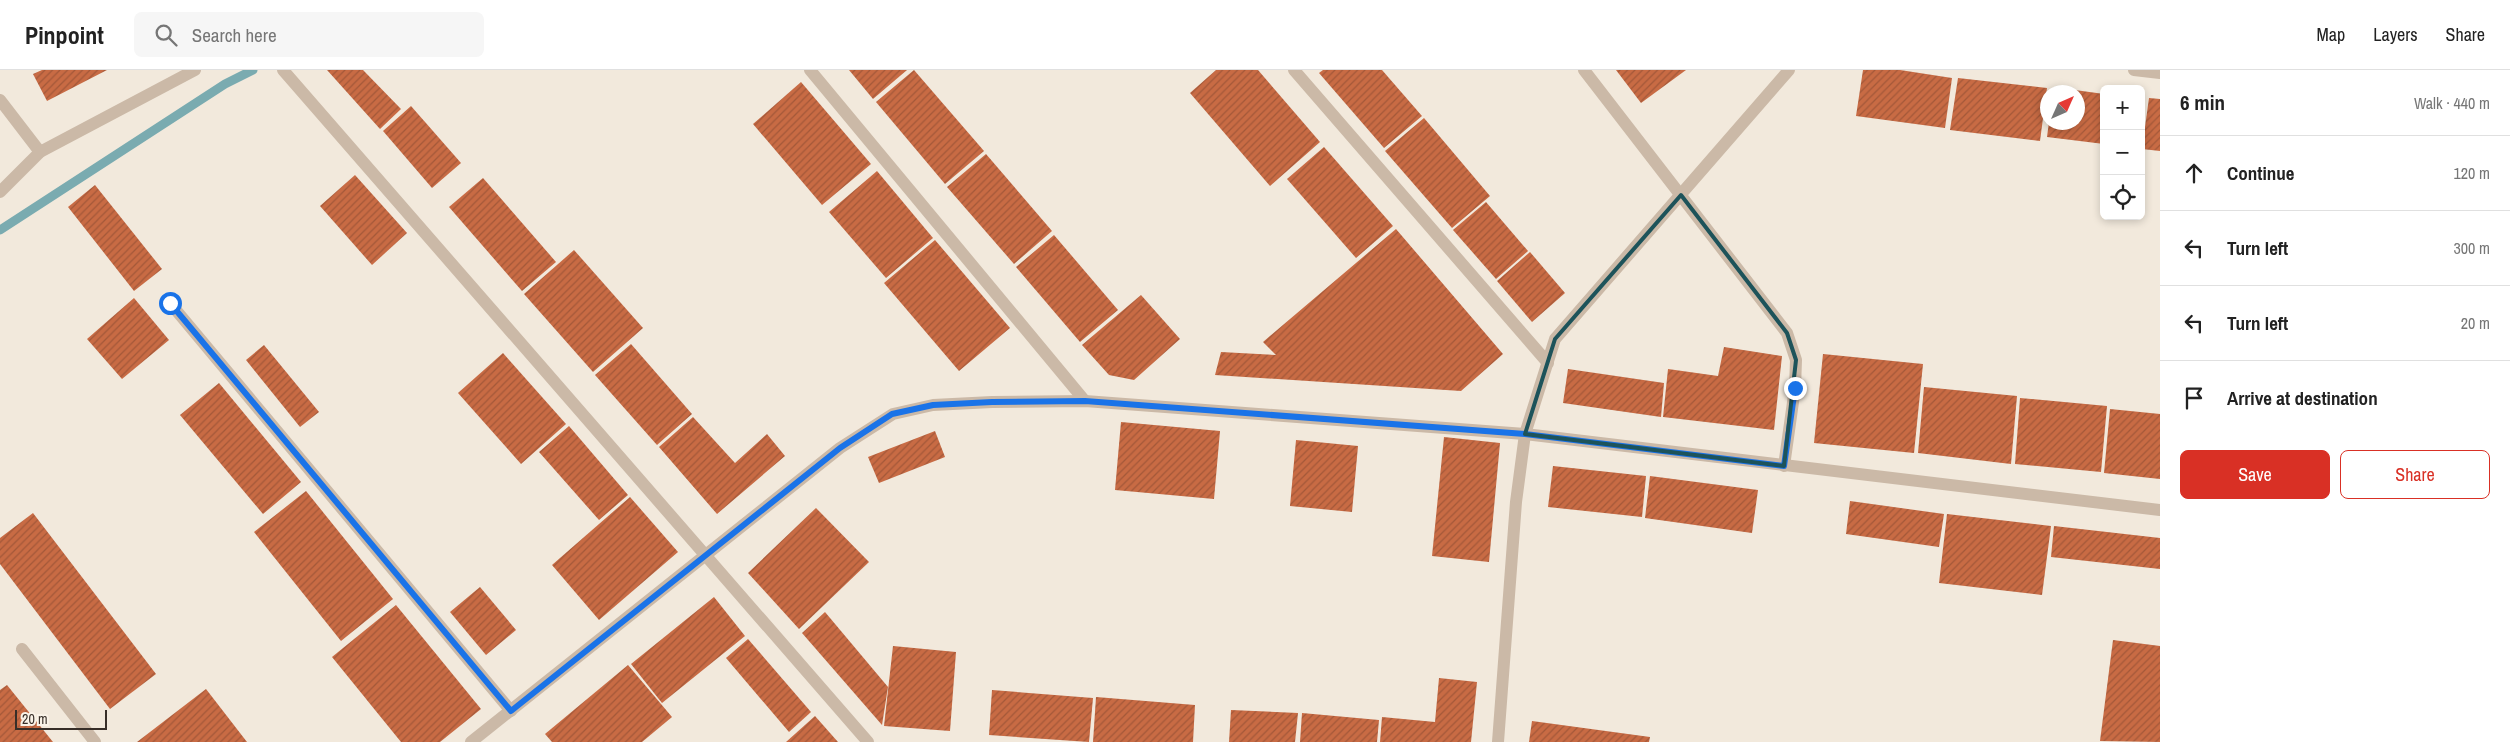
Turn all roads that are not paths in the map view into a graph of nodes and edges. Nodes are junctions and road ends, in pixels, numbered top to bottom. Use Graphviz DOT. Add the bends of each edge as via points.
graph roads {
  1 [pos="195,70"];
  2 [pos="810,70"];
  3 [pos="1294,70"];
  4 [pos="1584,70"];
  5 [pos="1789,70"];
  6 [pos="2134,70"];
  7 [pos="2160,73"];
  8 [pos="287,74"];
  9 [pos="0,100"];
  10 [pos="40,152"];
  11 [pos="0,192"];
  12 [pos="1681,195"];
  13 [pos="170,303"];
  14 [pos="1548,363"];
  15 [pos="1085,401"];
  16 [pos="1525,434"];
  17 [pos="1784,466"];
  18 [pos="2160,510"];
  19 [pos="707,556"];
  20 [pos="22,649"];
  21 [pos="511,711"];
  22 [pos="95,742"];
  23 [pos="472,742"];
  24 [pos="868,742"];
  25 [pos="1498,742"];
  1 -- 10 [label="street"];
  2 -- 15 [label="street"];
  3 -- 14 [label="street"];
  4 -- 12 [label="street"];
  5 -- 12 [label="street"];
  6 -- 7 [label="street"];
  8 -- 19 [label="street"];
  9 -- 10 [label="street"];
  10 -- 11 [label="street"];
  12 -- 14 [label="street" via="1555,339"];
  12 -- 17 [label="street" via="1787,333 1796,360"];
  13 -- 21 [label="street"];
  14 -- 16 [label="street"];
  15 -- 16 [label="street"];
  15 -- 19 [label="street" via="943,405 892,414 840,448"];
  16 -- 17 [label="street"];
  16 -- 25 [label="street" via="1516,502"];
  17 -- 18 [label="street"];
  19 -- 21 [label="street"];
  19 -- 24 [label="street"];
  20 -- 22 [label="street"];
  21 -- 23 [label="street"];
}
